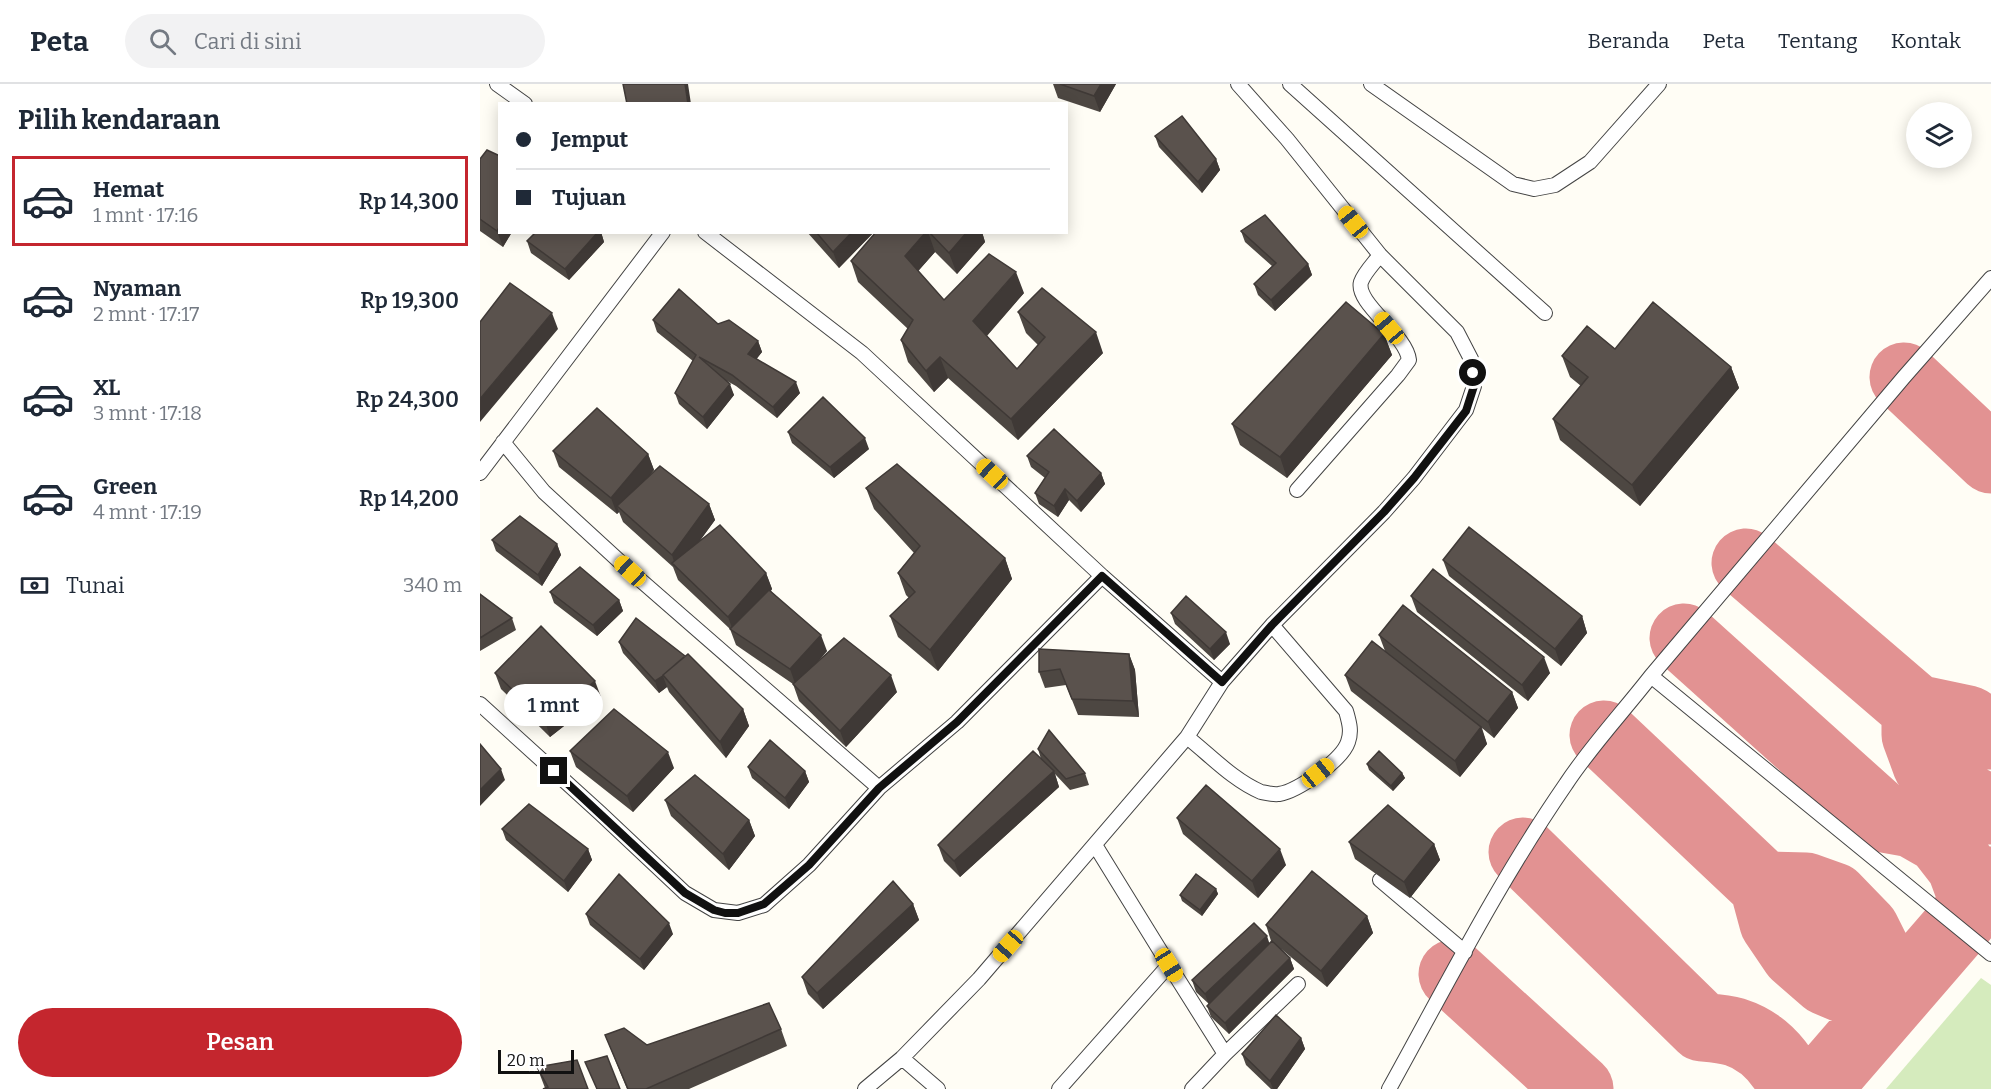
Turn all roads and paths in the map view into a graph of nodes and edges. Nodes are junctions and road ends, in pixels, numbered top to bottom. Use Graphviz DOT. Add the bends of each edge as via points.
graph roads {
  1 [pos="497,84"];
  2 [pos="1238,84"];
  3 [pos="1290,84"];
  4 [pos="1371,84"];
  5 [pos="1659,84"];
  6 [pos="522,102"];
  7 [pos="661,234"];
  8 [pos="708,234"];
  9 [pos="1380,255"];
  10 [pos="1991,278"];
  11 [pos="1545,313"];
  12 [pos="503,442"];
  13 [pos="480,473"];
  14 [pos="1298,490"];
  15 [pos="1102,576"];
  16 [pos="1272,625"];
  17 [pos="1651,676"];
  18 [pos="1222,682"];
  19 [pos="480,704"];
  20 [pos="1187,737"];
  21 [pos="879,788"];
  22 [pos="1095,844"];
  23 [pos="1380,880"];
  24 [pos="1465,952"];
  25 [pos="1991,954"];
  26 [pos="1169,965"];
  27 [pos="1298,984"];
  28 [pos="1225,1054"];
  29 [pos="902,1058"];
  30 [pos="865,1089"];
  31 [pos="938,1089"];
  32 [pos="1059,1089"];
  33 [pos="1192,1089"];
  34 [pos="1389,1089"];
  1 -- 6 [label="lane"];
  2 -- 9 [label="lane"];
  3 -- 11 [label="lane"];
  4 -- 5 [label="lane" via="1513,184 1534,189 1555,185 1590,162"];
  7 -- 12 [label="lane"];
  8 -- 15 [label="lane" via="862,353"];
  9 -- 14 [label="lane" via="1360,283 1361,295 1405,346 1409,360"];
  9 -- 16 [label="lane" via="1458,332 1472,359 1474,386 1466,411 1414,478"];
  10 -- 17 [label="lane"];
  12 -- 13 [label="lane"];
  12 -- 21 [label="lane" via="544,492 621,563"];
  15 -- 18 [label="lane"];
  15 -- 21 [label="lane" via="957,722"];
  16 -- 18 [label="lane"];
  16 -- 20 [label="lane" via="1346,711 1351,728 1348,744 1302,785 1279,794 1263,793 1236,777"];
  17 -- 24 [label="lane" via="1567,783"];
  17 -- 25 [label="lane"];
  18 -- 20 [label="lane"];
  19 -- 21 [label="lane" via="685,893 725,913 764,904 809,865"];
  20 -- 22 [label="lane"];
  22 -- 26 [label="lane"];
  22 -- 29 [label="lane" via="980,979"];
  23 -- 24 [label="lane"];
  24 -- 34 [label="lane"];
  26 -- 28 [label="lane"];
  26 -- 32 [label="lane"];
  27 -- 28 [label="lane"];
  28 -- 33 [label="lane"];
  29 -- 30 [label="lane"];
  29 -- 31 [label="lane"];
}
